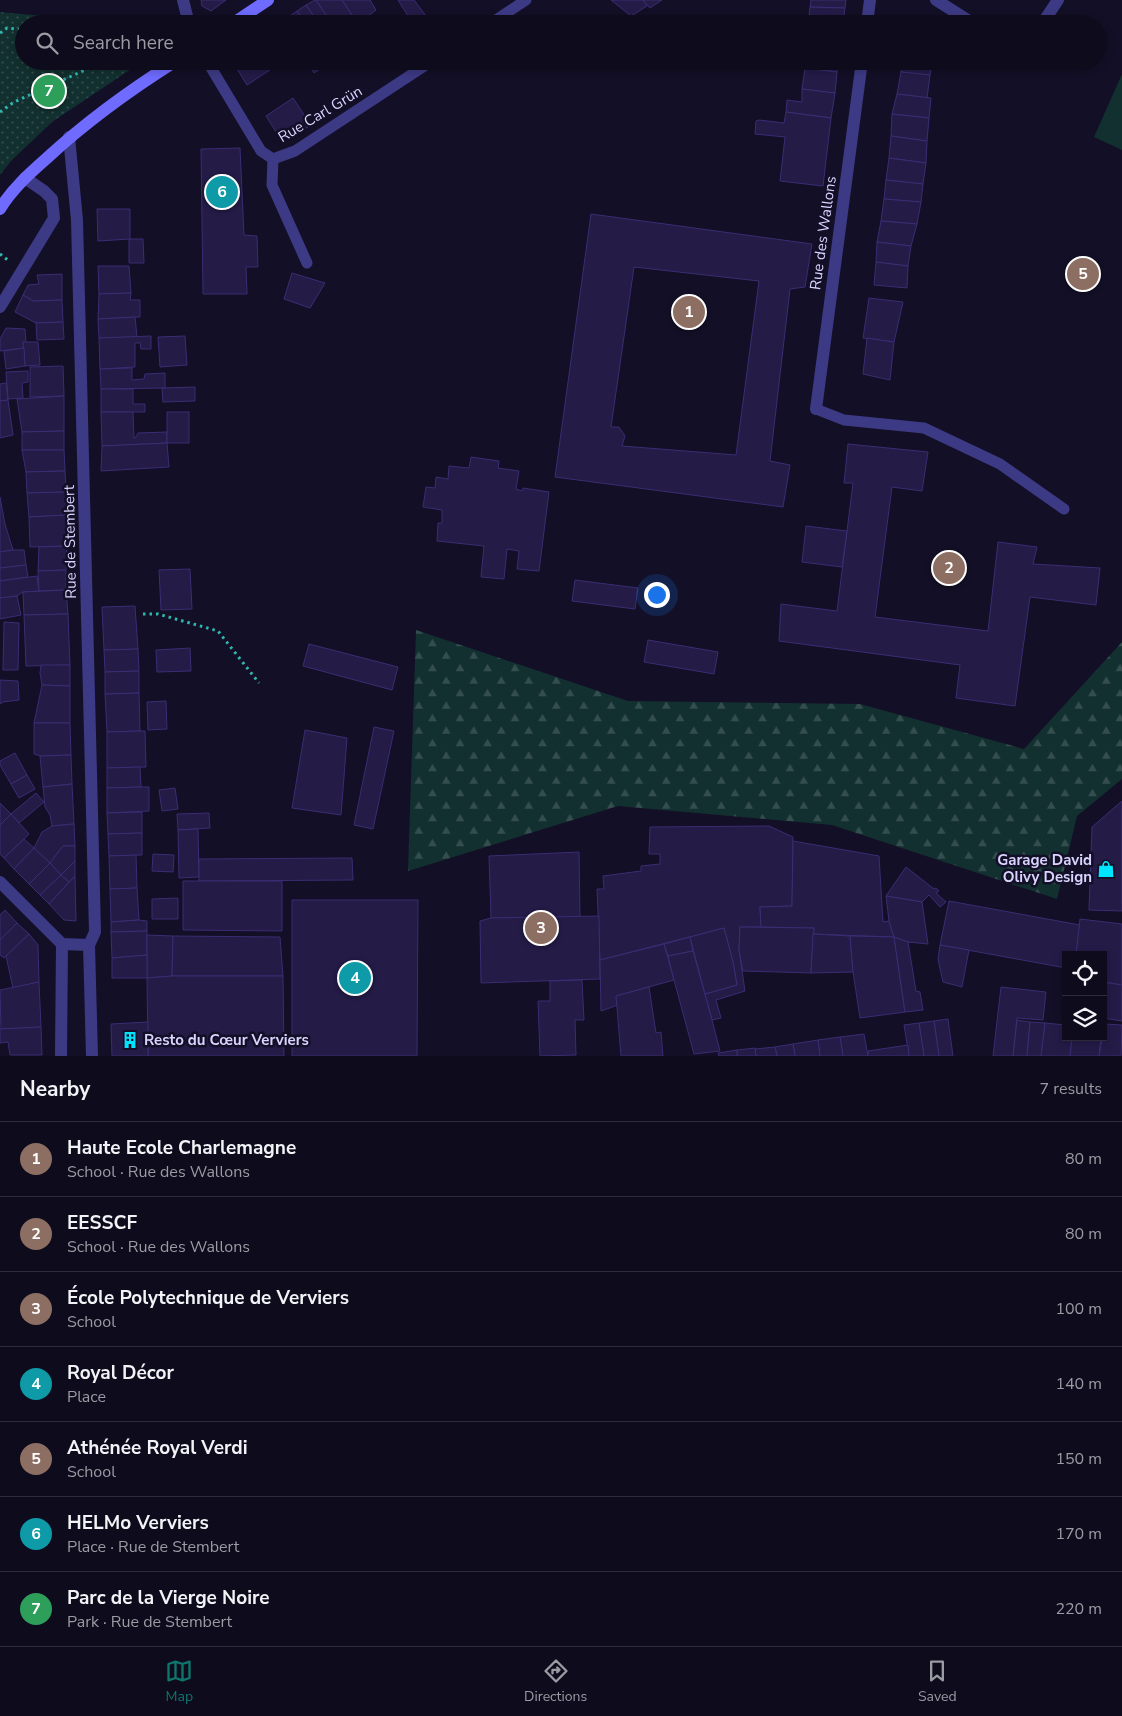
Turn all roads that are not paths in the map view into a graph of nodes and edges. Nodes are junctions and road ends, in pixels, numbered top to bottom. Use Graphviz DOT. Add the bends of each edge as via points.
graph roads {
  1 [pos="183,0"];
  2 [pos="268,0"];
  3 [pos="526,0"];
  4 [pos="870,0"];
  5 [pos="936,0"];
  6 [pos="1058,0"];
  7 [pos="187,15"];
  8 [pos="246,15"];
  9 [pos="504,15"];
  10 [pos="868,15"];
  11 [pos="960,15"];
  12 [pos="1048,15"];
  13 [pos="162,70"];
  14 [pos="212,70"];
  15 [pos="418,70"];
  16 [pos="861,70"];
  17 [pos="70,137"];
  18 [pos="273,159"];
  19 [pos="25,178"];
  20 [pos="0,209"];
  21 [pos="54,218"];
  22 [pos="77,220"];
  23 [pos="307,263"];
  24 [pos="0,307"];
  25 [pos="816,409"];
  26 [pos="1064,509"];
  27 [pos="0,882"];
  28 [pos="62,944"];
  29 [pos="89,945"];
  30 [pos="61,1056"];
  31 [pos="92,1056"];
  1 -- 7 [label="street"];
  2 -- 8 [label="street"];
  3 -- 9 [label="lane"];
  4 -- 10 [label="street"];
  5 -- 11 [label="street"];
  6 -- 12 [label="street"];
  13 -- 17 [label="street"];
  14 -- 18 [label="lane, Rue Carl Grün" via="261,151"];
  15 -- 18 [label="lane, Rue Carl Grün" via="294,151"];
  16 -- 25 [label="street, Rue des Wallons"];
  17 -- 19 [label="street"];
  17 -- 22 [label="street, Rue de Stembert"];
  18 -- 23 [label="lane" via="272,185"];
  19 -- 20 [label="street"];
  19 -- 21 [label="street" via="52,199"];
  21 -- 22 [label="street" via="66,214"];
  21 -- 24 [label="street"];
  22 -- 29 [label="street, Rue de Stembert" via="95,932"];
  25 -- 26 [label="lane" via="844,420 924,428 1000,464"];
  27 -- 28 [label="street"];
  28 -- 29 [label="street"];
  28 -- 30 [label="street"];
  29 -- 31 [label="street, Rue de Stembert"];
}
